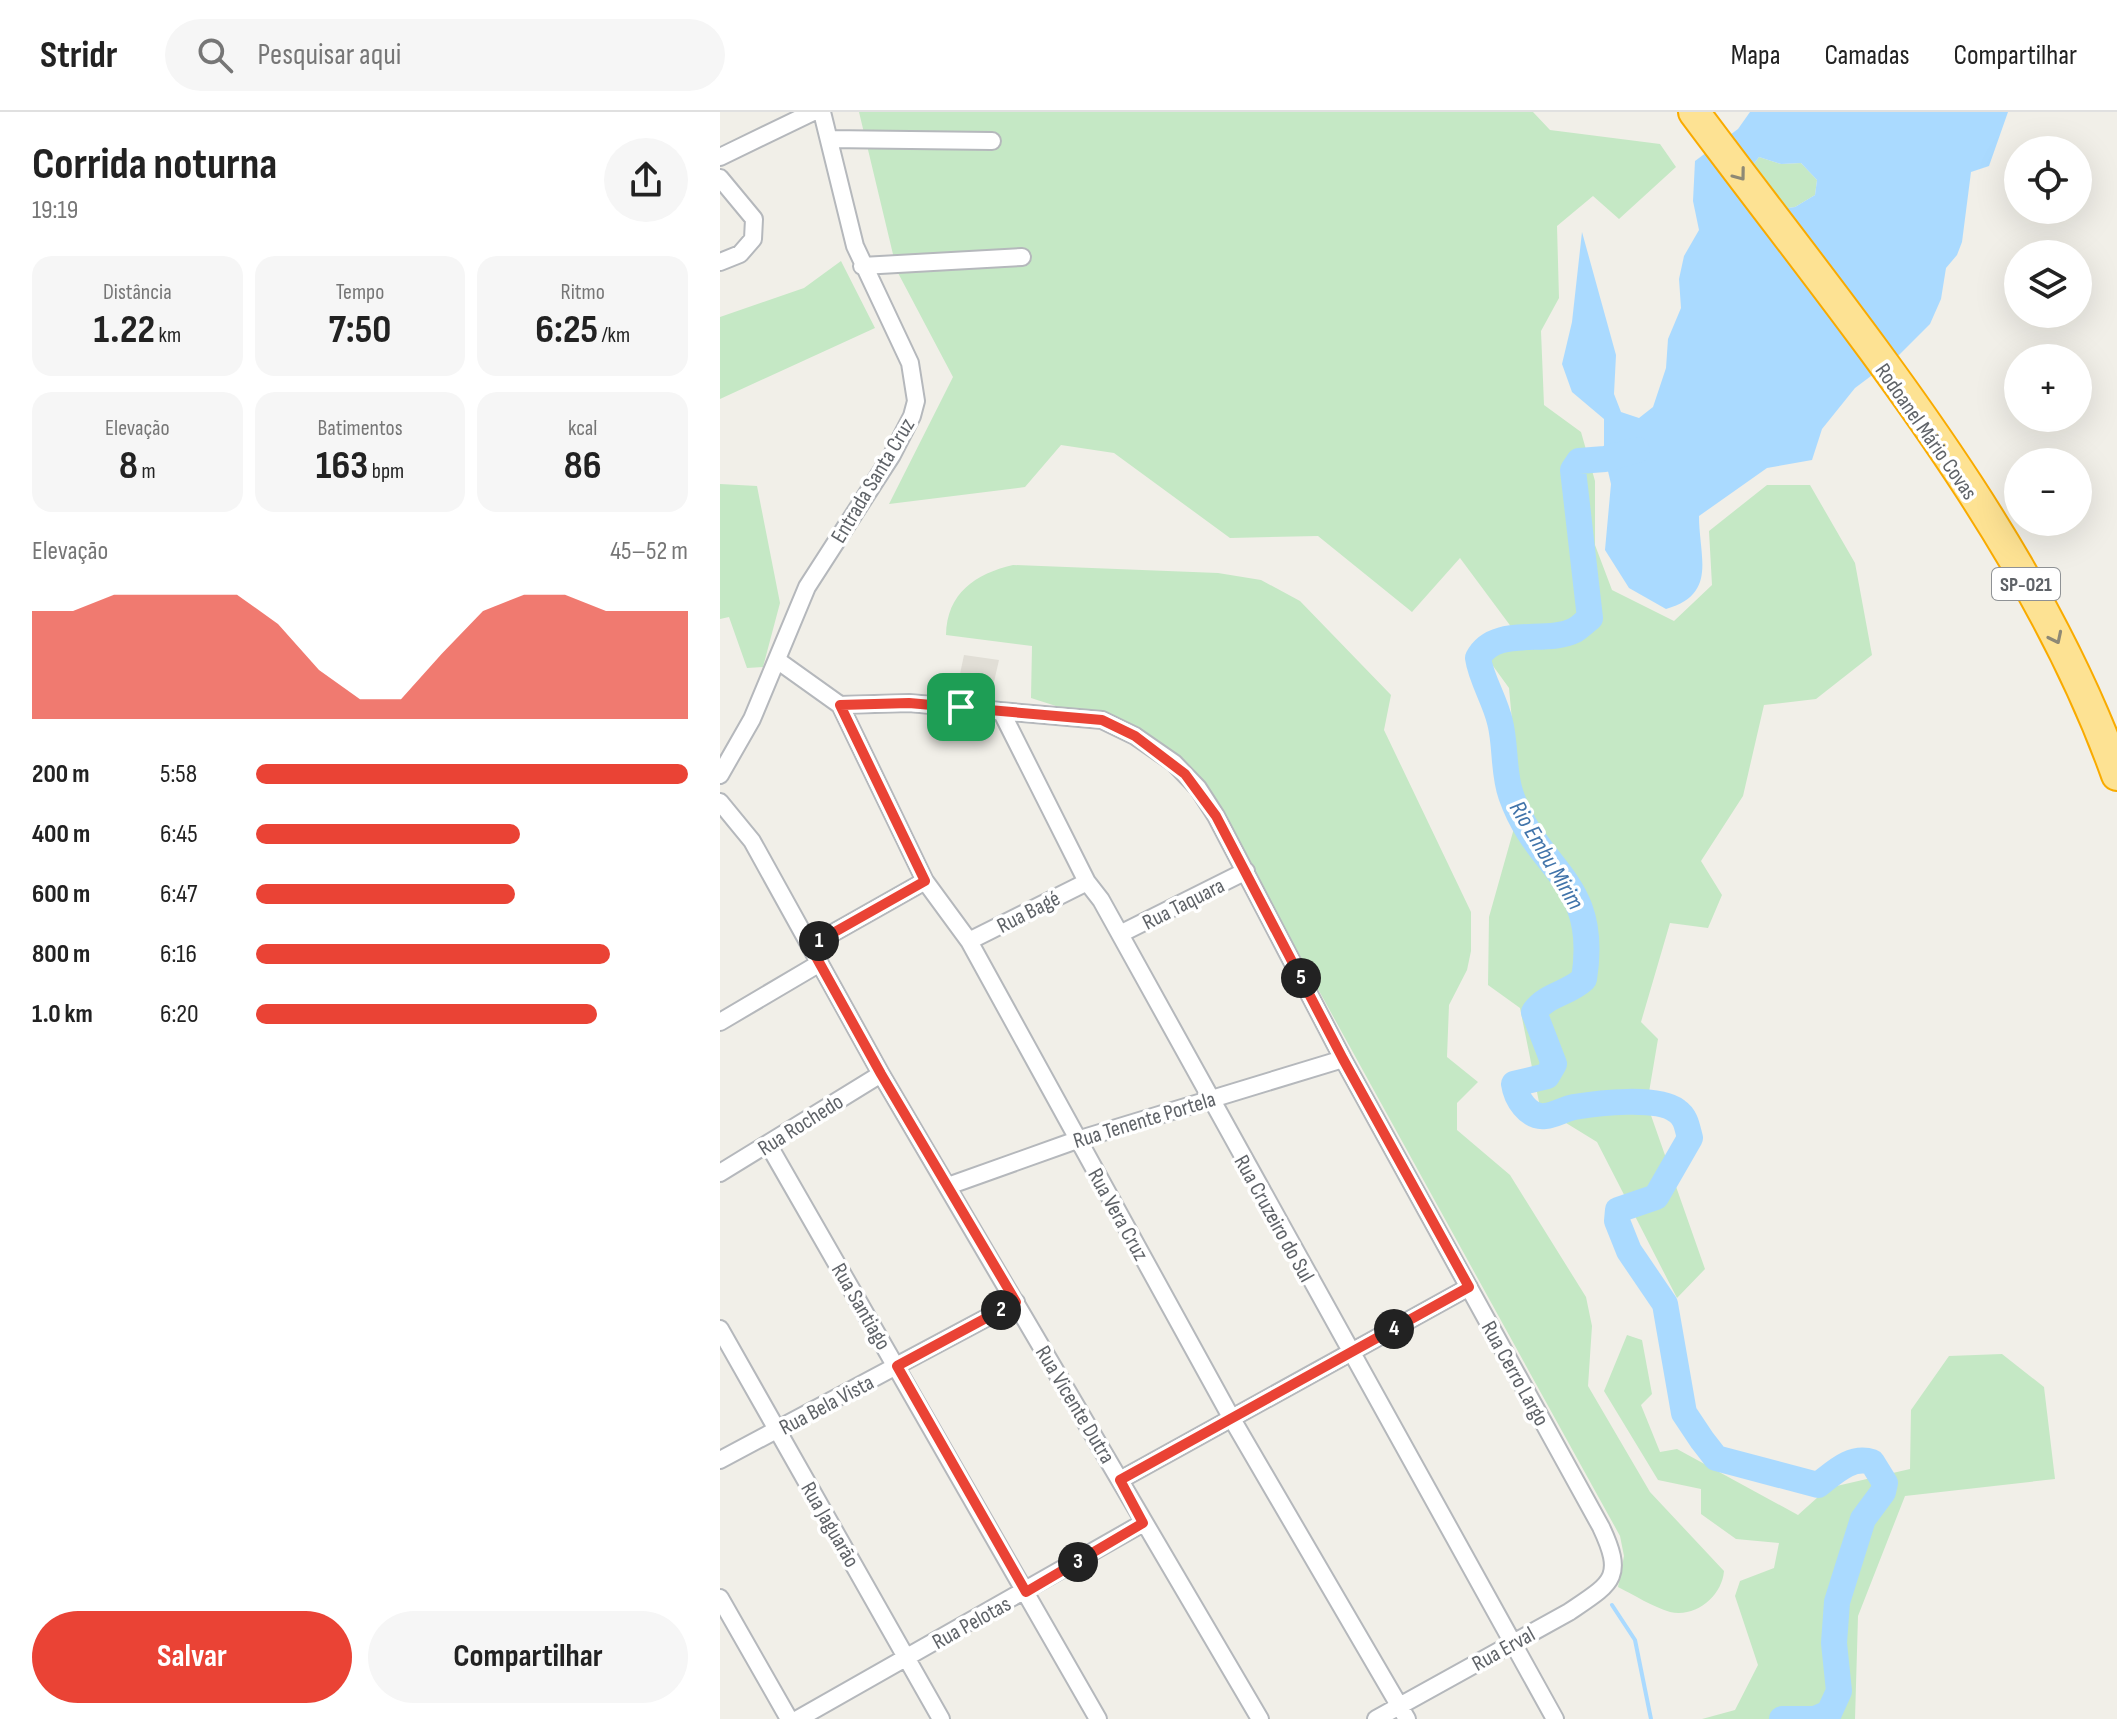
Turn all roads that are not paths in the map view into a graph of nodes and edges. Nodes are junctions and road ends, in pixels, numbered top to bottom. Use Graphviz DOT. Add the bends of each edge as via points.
graph roads {
  1 [pos="813,112"];
  2 [pos="822,112"];
  3 [pos="1694,112"];
  4 [pos="829,139"];
  5 [pos="992,141"];
  6 [pos="720,157"];
  7 [pos="720,178"];
  8 [pos="1022,257"];
  9 [pos="720,262"];
  10 [pos="862,266"];
  11 [pos="777,660"];
  12 [pos="840,705"];
  13 [pos="1002,713"];
  14 [pos="720,775"];
  15 [pos="2117,775"];
  16 [pos="720,802"];
  17 [pos="1246,871"];
  18 [pos="925,881"];
  19 [pos="1087,882"];
  20 [pos="1120,934"];
  21 [pos="969,941"];
  22 [pos="810,946"];
  23 [pos="820,963"];
  24 [pos="720,1022"];
  25 [pos="1343,1059"];
  26 [pos="881,1074"];
  27 [pos="1209,1098"];
  28 [pos="1077,1140"];
  29 [pos="768,1144"];
  30 [pos="720,1173"];
  31 [pos="948,1186"];
  32 [pos="1469,1287"];
  33 [pos="1016,1302"];
  34 [pos="720,1329"];
  35 [pos="1349,1353"];
  36 [pos="897,1366"];
  37 [pos="1232,1419"];
  38 [pos="777,1430"];
  39 [pos="720,1460"];
  40 [pos="1120,1480"];
  41 [pos="1143,1523"];
  42 [pos="1615,1563"];
  43 [pos="1026,1592"];
  44 [pos="720,1598"];
  45 [pos="1514,1643"];
  46 [pos="907,1657"];
  47 [pos="1404,1712"];
  48 [pos="789,1719"];
  49 [pos="798,1719"];
  50 [pos="941,1719"];
  51 [pos="1098,1719"];
  52 [pos="1260,1719"];
  53 [pos="1376,1719"];
  54 [pos="1555,1719"];
  1 -- 6 [label="street"];
  2 -- 4 [label="street, Entrada Santa Cruz"];
  3 -- 15 [label="highway, Rodoanel Mário Covas / SP-021, one-way" via="1912,405 1980,507 2047,618"];
  4 -- 5 [label="street"];
  4 -- 10 [label="street, Entrada Santa Cruz"];
  7 -- 9 [label="street" via="754,219 753,239 740,254"];
  8 -- 10 [label="street"];
  10 -- 11 [label="street, Entrada Santa Cruz" via="910,363 914,408 892,455 807,587"];
  11 -- 12 [label="street"];
  11 -- 14 [label="street, Entrada Santa Cruz"];
  12 -- 13 [label="street, Rua Cerro Largo" via="909,703"];
  12 -- 18 [label="street, Rua Vera Cruz"];
  13 -- 17 [label="street, Rua Cerro Largo" via="1102,720 1135,736 1174,763 1198,788"];
  13 -- 19 [label="street, Rua Cruzeiro do Sul"];
  16 -- 22 [label="street, Rua Vicente Dutra" via="752,841"];
  17 -- 20 [label="street, Rua Taquara"];
  17 -- 25 [label="street, Rua Cerro Largo"];
  18 -- 21 [label="street, Rua Vera Cruz"];
  18 -- 22 [label="street"];
  19 -- 20 [label="street, Rua Cruzeiro do Sul"];
  19 -- 21 [label="street, Rua Bagé"];
  20 -- 27 [label="street, Rua Cruzeiro do Sul"];
  21 -- 28 [label="street, Rua Vera Cruz"];
  22 -- 23 [label="street, Rua Vicente Dutra"];
  23 -- 24 [label="street"];
  23 -- 26 [label="street, Rua Vicente Dutra"];
  25 -- 27 [label="street, Rua Tenente Portela"];
  25 -- 32 [label="street, Rua Cerro Largo"];
  26 -- 29 [label="street, Rua Rochedo"];
  26 -- 31 [label="street, Rua Vicente Dutra"];
  27 -- 28 [label="street, Rua Tenente Portela"];
  27 -- 35 [label="street, Rua Cruzeiro do Sul"];
  28 -- 31 [label="street, Rua Tenente Portela"];
  28 -- 37 [label="street, Rua Vera Cruz"];
  29 -- 30 [label="street, Rua Rochedo"];
  29 -- 36 [label="street, Rua Santiago"];
  31 -- 33 [label="street, Rua Vicente Dutra"];
  32 -- 35 [label="street"];
  32 -- 42 [label="street, Rua Cerro Largo" via="1601,1527"];
  33 -- 36 [label="street, Rua Bela Vista"];
  33 -- 40 [label="street, Rua Vicente Dutra"];
  34 -- 38 [label="street, Rua Jaguarão"];
  35 -- 37 [label="street"];
  35 -- 45 [label="street, Rua Cruzeiro do Sul"];
  36 -- 38 [label="street, Rua Bela Vista"];
  36 -- 43 [label="street, Rua Santiago"];
  37 -- 40 [label="street"];
  37 -- 47 [label="street, Rua Vera Cruz"];
  38 -- 39 [label="street, Rua Bela Vista"];
  38 -- 46 [label="street, Rua Jaguarão"];
  40 -- 41 [label="street, Rua Vicente Dutra"];
  41 -- 43 [label="street, Rua Pelotas"];
  41 -- 52 [label="street, Rua Vicente Dutra"];
  42 -- 45 [label="street, Rua Erval" via="1598,1592"];
  43 -- 46 [label="street, Rua Pelotas"];
  43 -- 51 [label="street, Rua Santiago"];
  44 -- 48 [label="street"];
  45 -- 47 [label="street, Rua Erval"];
  45 -- 54 [label="street, Rua Cruzeiro do Sul"];
  46 -- 49 [label="street, Rua Pelotas"];
  46 -- 50 [label="street, Rua Jaguarão"];
  47 -- 53 [label="street, Rua Erval"];
}
